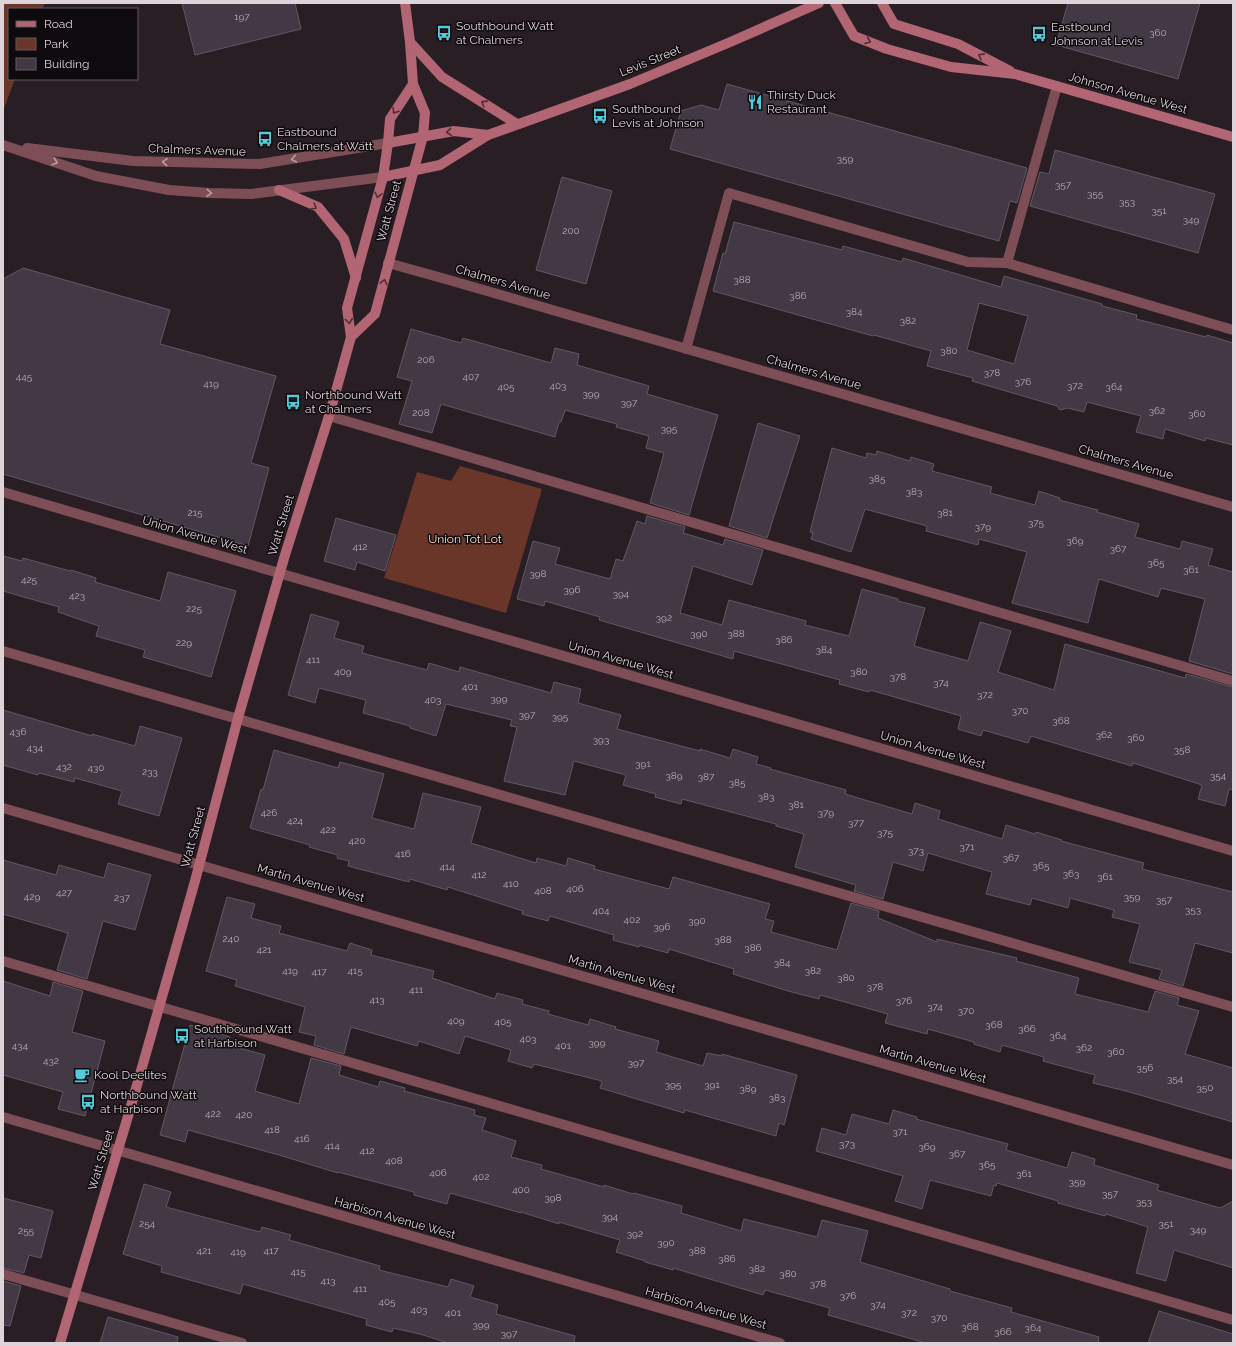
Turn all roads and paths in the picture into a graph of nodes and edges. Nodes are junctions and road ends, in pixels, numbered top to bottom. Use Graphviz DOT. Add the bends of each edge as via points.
graph roads {
  1 [pos="405,3"];
  2 [pos="819,3"];
  3 [pos="835,3"];
  4 [pos="882,3"];
  5 [pos="410,42"];
  6 [pos="1015,74"];
  7 [pos="413,84"];
  8 [pos="1057,86"];
  9 [pos="517,124"];
  10 [pos="488,135"];
  11 [pos="423,136"];
  12 [pos="1233,137"];
  13 [pos="388,143"];
  14 [pos="4,145"];
  15 [pos="414,170"];
  16 [pos="383,176"];
  17 [pos="279,190"];
  18 [pos="388,263"];
  19 [pos="1007,263"];
  20 [pos="356,278"];
  21 [pos="1233,330"];
  22 [pos="351,337"];
  23 [pos="686,349"];
  24 [pos="329,416"];
  25 [pos="3,492"];
  26 [pos="1233,506"];
  27 [pos="280,574"];
  28 [pos="3,651"];
  29 [pos="1233,681"];
  30 [pos="238,718"];
  31 [pos="3,808"];
  32 [pos="1233,851"];
  33 [pos="199,865"];
  34 [pos="3,961"];
  35 [pos="159,1007"];
  36 [pos="1233,1007"];
  37 [pos="3,1117"];
  38 [pos="118,1151"];
  39 [pos="1233,1165"];
  40 [pos="3,1274"];
  41 [pos="74,1294"];
  42 [pos="1233,1320"];
  43 [pos="60,1343"];
  44 [pos="242,1343"];
  45 [pos="780,1343"];
  1 -- 5 [label="main road, Watt Street"];
  2 -- 9 [label="main road, Levis Street" via="630,84"];
  3 -- 6 [label="main road, Johnson Avenue West, one-way" via="854,36 887,49 951,67"];
  6 -- 4 [label="main road, Johnson Avenue West, one-way" via="958,44 894,24"];
  5 -- 7 [label="main road, Watt Street"];
  9 -- 5 [label="main road, one-way" via="442,76"];
  6 -- 8 [label="main road, Johnson Avenue West"];
  7 -- 11 [label="main road, Watt Street" via="425,113"];
  7 -- 13 [label="main road, Watt Street, one-way" via="390,120"];
  8 -- 12 [label="main road, Johnson Avenue West"];
  8 -- 19 [label="street"];
  9 -- 10 [label="main road, Levis Street"];
  10 -- 11 [label="main road, Levis Street, one-way" via="454,131"];
  10 -- 15 [label="main road, Levis Street" via="440,165"];
  11 -- 13 [label="main road, Levis Street"];
  11 -- 15 [label="main road, Watt Street"];
  13 -- 14 [label="street, Chalmers Avenue, one-way" via="260,164 133,161"];
  13 -- 16 [label="main road, Watt Street"];
  14 -- 17 [label="street, Chalmers Avenue, one-way" via="96,176 169,190 244,194"];
  15 -- 16 [label="main road, Levis Street"];
  15 -- 18 [label="main road, Watt Street"];
  16 -- 17 [label="street, Chalmers Avenue"];
  16 -- 20 [label="main road, Watt Street, one-way"];
  17 -- 20 [label="main road, one-way" via="318,207 344,239"];
  22 -- 18 [label="main road, Watt Street, one-way" via="375,314"];
  18 -- 23 [label="street, Chalmers Avenue"];
  19 -- 21 [label="street"];
  19 -- 23 [label="street" via="968,262 729,193"];
  20 -- 22 [label="main road, Watt Street, one-way" via="347,308"];
  22 -- 24 [label="main road, Watt Street"];
  23 -- 26 [label="street, Chalmers Avenue"];
  24 -- 27 [label="main road, Watt Street"];
  24 -- 29 [label="street"];
  25 -- 27 [label="street, Union Avenue West"];
  27 -- 30 [label="main road, Watt Street"];
  27 -- 32 [label="street, Union Avenue West"];
  28 -- 30 [label="street"];
  30 -- 33 [label="main road, Watt Street"];
  30 -- 36 [label="street"];
  31 -- 33 [label="street, Martin Avenue West"];
  33 -- 35 [label="main road, Watt Street"];
  33 -- 39 [label="street, Martin Avenue West"];
  34 -- 35 [label="street"];
  35 -- 38 [label="main road, Watt Street"];
  35 -- 42 [label="street"];
  37 -- 38 [label="street, Harbison Avenue West"];
  38 -- 41 [label="main road, Watt Street"];
  38 -- 45 [label="street, Harbison Avenue West"];
  40 -- 41 [label="street"];
  41 -- 43 [label="main road, Watt Street"];
  41 -- 44 [label="street"];
}
